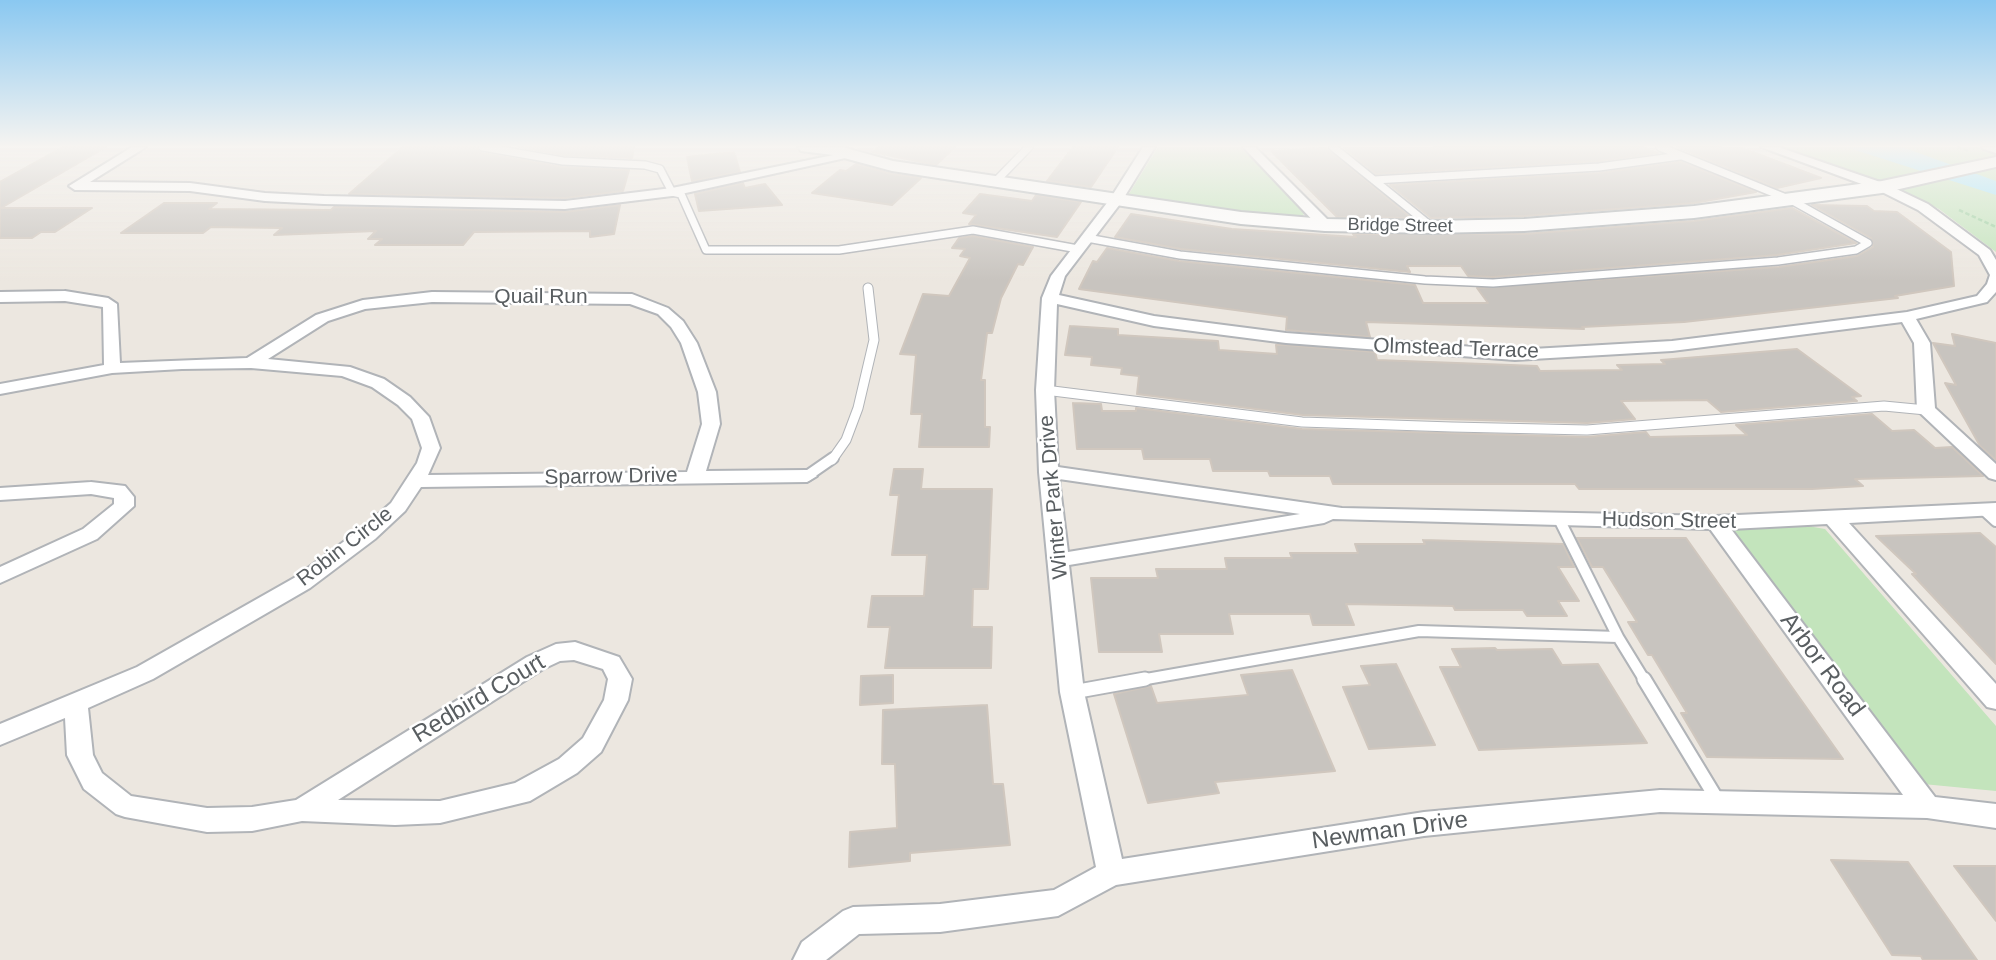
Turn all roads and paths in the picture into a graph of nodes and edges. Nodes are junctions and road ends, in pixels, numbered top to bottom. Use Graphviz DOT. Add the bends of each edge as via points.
graph roads {
  1 [pos="222,192"];
  2 [pos="672,192"];
  3 [pos="1057,192"];
  4 [pos="1121,192"];
  5 [pos="1293,192"];
  6 [pos="1389,192"];
  7 [pos="1771,192"];
  8 [pos="1848,192"];
  9 [pos="1892,192"];
  10 [pos="1791,200"];
  11 [pos="1115,201"];
  12 [pos="1325,225"];
  13 [pos="1432,227"];
  14 [pos="1082,244"];
  15 [pos="1996,275"];
  16 [pos="868,288"];
  17 [pos="0,297"];
  18 [pos="1050,298"];
  19 [pos="1907,317"];
  20 [pos="251,363"];
  21 [pos="113,368"];
  22 [pos="0,389"];
  23 [pos="1045,390"];
  24 [pos="1926,410"];
  25 [pos="1049,472"];
  26 [pos="1996,474"];
  27 [pos="695,476"];
  28 [pos="807,476"];
  29 [pos="415,481"];
  30 [pos="0,494"];
  31 [pos="1992,513"];
  32 [pos="1342,514"];
  33 [pos="1559,519"];
  34 [pos="1835,519"];
  35 [pos="1716,523"];
  36 [pos="1059,561"];
  37 [pos="0,576"];
  38 [pos="1618,637"];
  39 [pos="1072,692"];
  40 [pos="1996,699"];
  41 [pos="76,705"];
  42 [pos="0,735"];
  43 [pos="1718,802"];
  44 [pos="1927,807"];
  45 [pos="302,810"];
  46 [pos="1996,816"];
  47 [pos="1111,873"];
  48 [pos="808,960"];
  1 -- 2 [label="street" via="300,199 528,205 604,203"];
  2 -- 14 [label="lane" via="681,194 706,250 839,250 973,230"];
  3 -- 11 [label="street, Bridge Street"];
  4 -- 11 [label="street, Winter Park Drive"];
  5 -- 12 [label="street"];
  6 -- 13 [label="lane"];
  7 -- 10 [label="lane"];
  8 -- 10 [label="street, Bridge Street"];
  9 -- 15 [label="street" via="1969,239 1985,253"];
  10 -- 13 [label="street, Bridge Street" via="1642,216"];
  10 -- 14 [label="lane" via="1868,243 1857,250 1778,261 1493,283"];
  11 -- 12 [label="street, Bridge Street"];
  11 -- 14 [label="street, Winter Park Drive"];
  12 -- 13 [label="street, Bridge Street"];
  14 -- 18 [label="street, Winter Park Drive" via="1058,276"];
  15 -- 19 [label="street, Olmstead Terrace" via="1982,299"];
  16 -- 28 [label="lane" via="874,340 858,408 846,440 831,462"];
  17 -- 21 [label="street" via="65,296 107,303 112,307"];
  18 -- 19 [label="street, Olmstead Terrace" via="1154,321 1286,338 1515,355 1672,346"];
  18 -- 23 [label="street, Winter Park Drive"];
  19 -- 24 [label="street" via="1922,343"];
  20 -- 21 [label="street, Robin Circle"];
  20 -- 27 [label="street, Quail Run" via="322,318 363,305 432,297 632,299 663,311 677,324 707,392 711,424"];
  20 -- 29 [label="street, Robin Circle" via="344,371 378,383 404,401 420,416 431,448"];
  21 -- 22 [label="street, Robin Circle"];
  23 -- 24 [label="lane" via="1302,422 1479,428 1587,430 1884,406"];
  23 -- 25 [label="street, Winter Park Drive"];
  24 -- 26 [label="street"];
  25 -- 32 [label="street, Hudson Street"];
  25 -- 36 [label="street, Winter Park Drive"];
  27 -- 28 [label="street, Sparrow Drive"];
  27 -- 29 [label="street, Sparrow Drive"];
  29 -- 41 [label="street, Robin Circle" via="398,507 302,583 145,673"];
  30 -- 37 [label="street" via="91,488 118,490 124,497 124,506 90,534"];
  31 -- 34 [label="street, Hudson Street"];
  32 -- 33 [label="street, Hudson Street"];
  32 -- 36 [label="street, Hudson Street"];
  33 -- 35 [label="street, Hudson Street"];
  33 -- 38 [label="lane"];
  34 -- 35 [label="street, Hudson Street"];
  34 -- 40 [label="street"];
  35 -- 44 [label="street, Arbor Road"];
  36 -- 39 [label="street, Winter Park Drive"];
  38 -- 39 [label="lane" via="1419,631"];
  38 -- 43 [label="lane"];
  39 -- 47 [label="street, Winter Park Drive"];
  41 -- 42 [label="street, Robin Circle"];
  41 -- 45 [label="street, Redbird Court" via="80,755 93,781 125,806 207,821"];
  43 -- 44 [label="street, Newman Drive"];
  43 -- 47 [label="street, Newman Drive" via="1660,801 1424,824"];
  44 -- 46 [label="street, Newman Drive"];
  45 -- 45 [label="street, Redbird Court" via="440,812 521,793 568,766 592,745 616,700 620,679 611,663 592,654 556,653"];
  47 -- 48 [label="street, Newman Drive" via="1058,902 940,918 853,921"];
}
